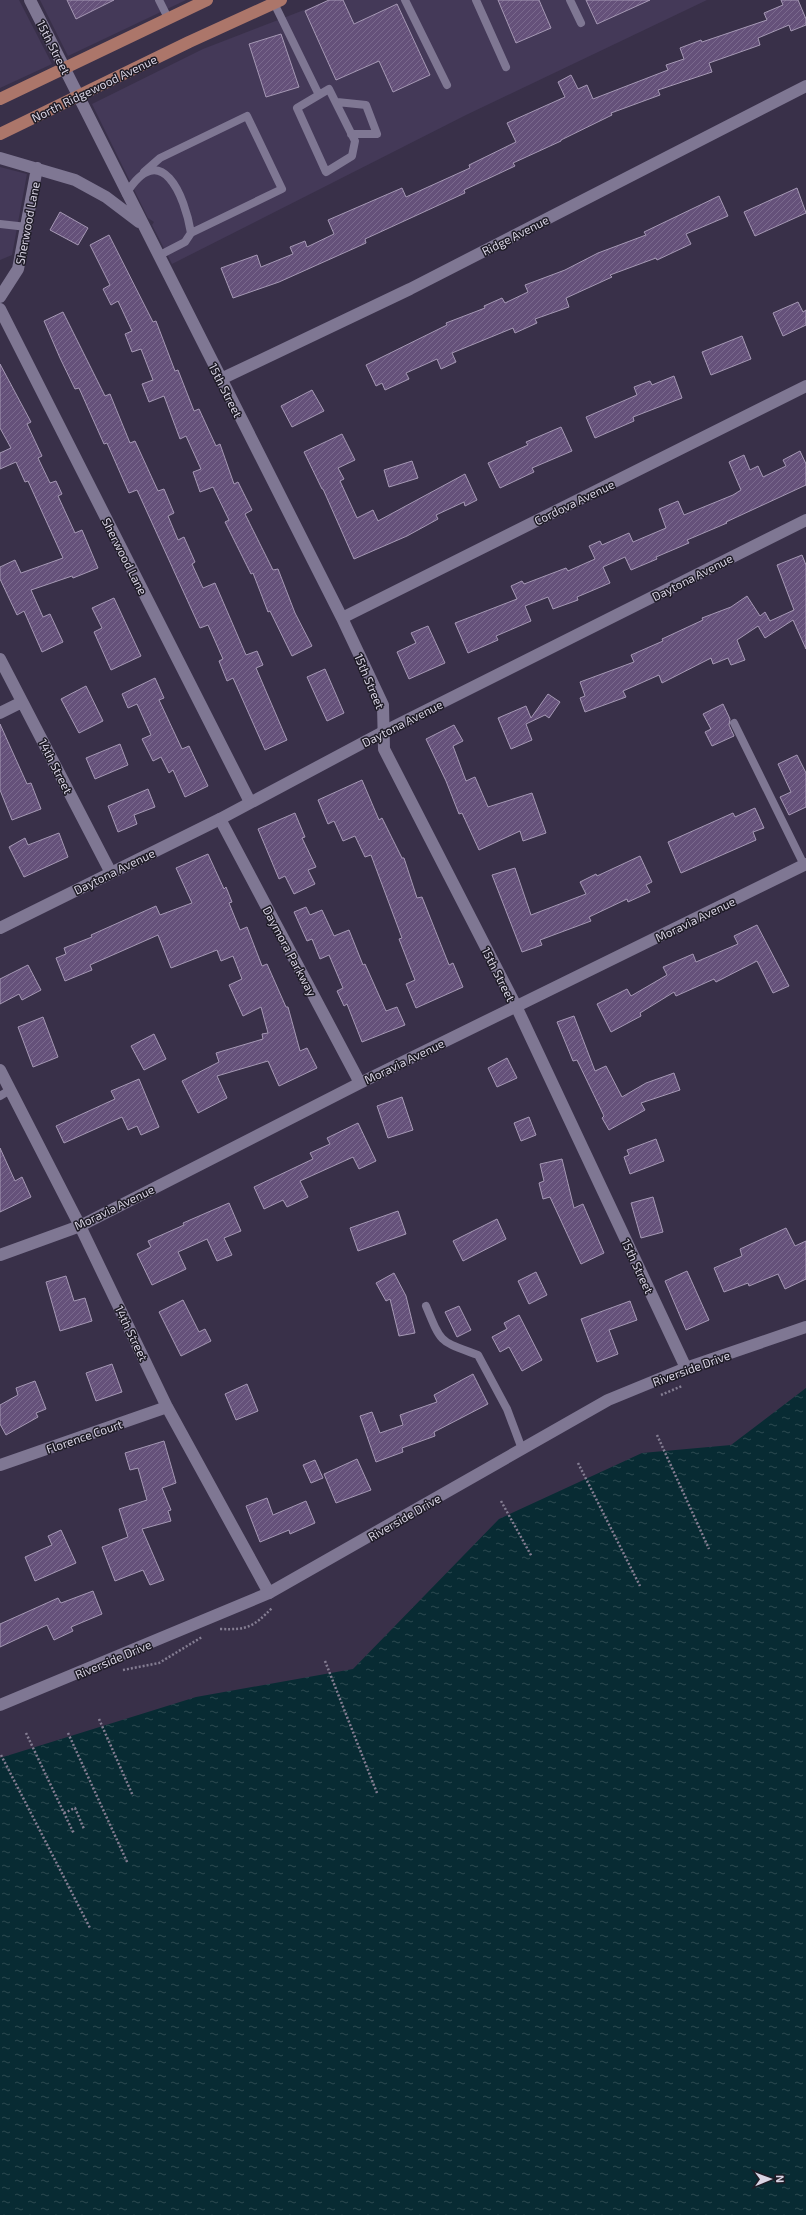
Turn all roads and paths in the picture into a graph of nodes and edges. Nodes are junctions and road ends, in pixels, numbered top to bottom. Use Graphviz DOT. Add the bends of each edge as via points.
graph roads {
  1 [pos="30,0"];
  2 [pos="160,0"];
  3 [pos="207,0"];
  4 [pos="405,0"];
  5 [pos="476,0"];
  6 [pos="570,0"];
  7 [pos="278,1"];
  8 [pos="168,18"];
  9 [pos="581,23"];
  10 [pos="506,67"];
  11 [pos="64,68"];
  12 [pos="447,85"];
  13 [pos="806,86"];
  14 [pos="319,95"];
  15 [pos="78,96"];
  16 [pos="0,99"];
  17 [pos="337,102"];
  18 [pos="0,134"];
  19 [pos="352,134"];
  20 [pos="0,158"];
  21 [pos="38,168"];
  22 [pos="144,172"];
  23 [pos="126,194"];
  24 [pos="141,223"];
  25 [pos="0,224"];
  26 [pos="27,227"];
  27 [pos="191,233"];
  28 [pos="158,256"];
  29 [pos="0,297"];
  30 [pos="0,309"];
  31 [pos="221,379"];
  32 [pos="806,386"];
  33 [pos="806,520"];
  34 [pos="342,618"];
  35 [pos="0,659"];
  36 [pos="22,702"];
  37 [pos="0,713"];
  38 [pos="734,723"];
  39 [pos="385,731"];
  40 [pos="250,802"];
  41 [pos="220,819"];
  42 [pos="805,865"];
  43 [pos="111,873"];
  44 [pos="0,928"];
  45 [pos="516,1006"];
  46 [pos="0,1070"];
  47 [pos="360,1083"];
  48 [pos="5,1093"];
  49 [pos="80,1226"];
  50 [pos="0,1255"];
  51 [pos="426,1306"];
  52 [pos="806,1327"];
  53 [pos="686,1368"];
  54 [pos="167,1407"];
  55 [pos="657,1435"];
  56 [pos="522,1449"];
  57 [pos="578,1463"];
  58 [pos="0,1465"];
  59 [pos="502,1501"];
  60 [pos="709,1549"];
  61 [pos="532,1557"];
  62 [pos="640,1586"];
  63 [pos="269,1593"];
  64 [pos="325,1661"];
  65 [pos="0,1705"];
  66 [pos="99,1719"];
  67 [pos="26,1733"];
  68 [pos="68,1733"];
  69 [pos="1,1755"];
  70 [pos="377,1794"];
  71 [pos="133,1796"];
  72 [pos="64,1813"];
  73 [pos="84,1829"];
  74 [pos="74,1834"];
  75 [pos="128,1864"];
  76 [pos="90,1928"];
  1 -- 11 [label="street, 15th Street"];
  2 -- 8 [label="lane"];
  3 -- 8 [label="main road"];
  4 -- 12 [label="lane"];
  5 -- 10 [label="lane"];
  6 -- 9 [label="lane"];
  7 -- 14 [label="lane"];
  7 -- 15 [label="main road, North Ridgewood Avenue"];
  8 -- 11 [label="main road"];
  11 -- 15 [label="street, 15th Street"];
  11 -- 16 [label="main road"];
  13 -- 31 [label="street, Ridge Avenue" via="410,289"];
  14 -- 17 [label="lane" via="329,89"];
  14 -- 19 [label="lane" via="297,108 326,172 352,156 355,141"];
  15 -- 18 [label="main road, North Ridgewood Avenue"];
  15 -- 23 [label="street, 15th Street"];
  17 -- 19 [label="lane"];
  17 -- 19 [label="lane" via="366,105 377,134"];
  20 -- 21 [label="street"];
  21 -- 24 [label="street" via="75,180 106,197"];
  21 -- 26 [label="street, Sherwood Lane"];
  22 -- 23 [label="lane" via="134,181"];
  22 -- 27 [label="lane" via="158,169 165,172 183,205"];
  22 -- 27 [label="lane" via="160,158 247,116 282,189"];
  23 -- 24 [label="street, 15th Street"];
  24 -- 28 [label="street, 15th Street"];
  25 -- 26 [label="lane"];
  26 -- 29 [label="street, Sherwood Lane" via="18,269"];
  27 -- 28 [label="lane" via="185,242"];
  28 -- 31 [label="street, 15th Street"];
  30 -- 40 [label="street, Sherwood Lane"];
  31 -- 34 [label="street, 15th Street"];
  32 -- 34 [label="street, Cordova Avenue"];
  33 -- 39 [label="street, Daytona Avenue"];
  34 -- 39 [label="street, 15th Street" via="382,705"];
  35 -- 36 [label="street, 14th Street"];
  36 -- 37 [label="street"];
  36 -- 43 [label="street, 14th Street"];
  38 -- 42 [label="lane"];
  39 -- 40 [label="street, Daytona Avenue"];
  39 -- 45 [label="street, 15th Street" via="384,749"];
  40 -- 41 [label="street, Daytona Avenue"];
  41 -- 43 [label="street, Daytona Avenue"];
  41 -- 47 [label="street, Daymora Parkway"];
  42 -- 45 [label="street, Moravia Avenue"];
  43 -- 44 [label="street, Daytona Avenue"];
  45 -- 47 [label="street, Moravia Avenue"];
  45 -- 53 [label="street, 15th Street"];
  46 -- 48 [label="street, 14th Street"];
  47 -- 49 [label="street, Moravia Avenue"];
  48 -- 49 [label="street, 14th Street"];
  49 -- 50 [label="street, Moravia Avenue"];
  49 -- 54 [label="street, 14th Street"];
  51 -- 56 [label="lane" via="438,1335 448,1344 478,1355 507,1409"];
  52 -- 53 [label="street, Riverside Drive"];
  53 -- 56 [label="street, Riverside Drive" via="608,1400"];
  54 -- 58 [label="street, Florence Court"];
  54 -- 63 [label="street, 14th Street"];
  55 -- 60 [label="path"];
  56 -- 63 [label="street, Riverside Drive"];
  57 -- 62 [label="path"];
  59 -- 61 [label="path"];
  63 -- 65 [label="street, Riverside Drive"];
  64 -- 70 [label="path"];
  66 -- 71 [label="path"];
  67 -- 72 [label="path"];
  68 -- 75 [label="path"];
  69 -- 76 [label="path"];
  72 -- 73 [label="path" via="75,1808"];
  72 -- 74 [label="path"];
}
